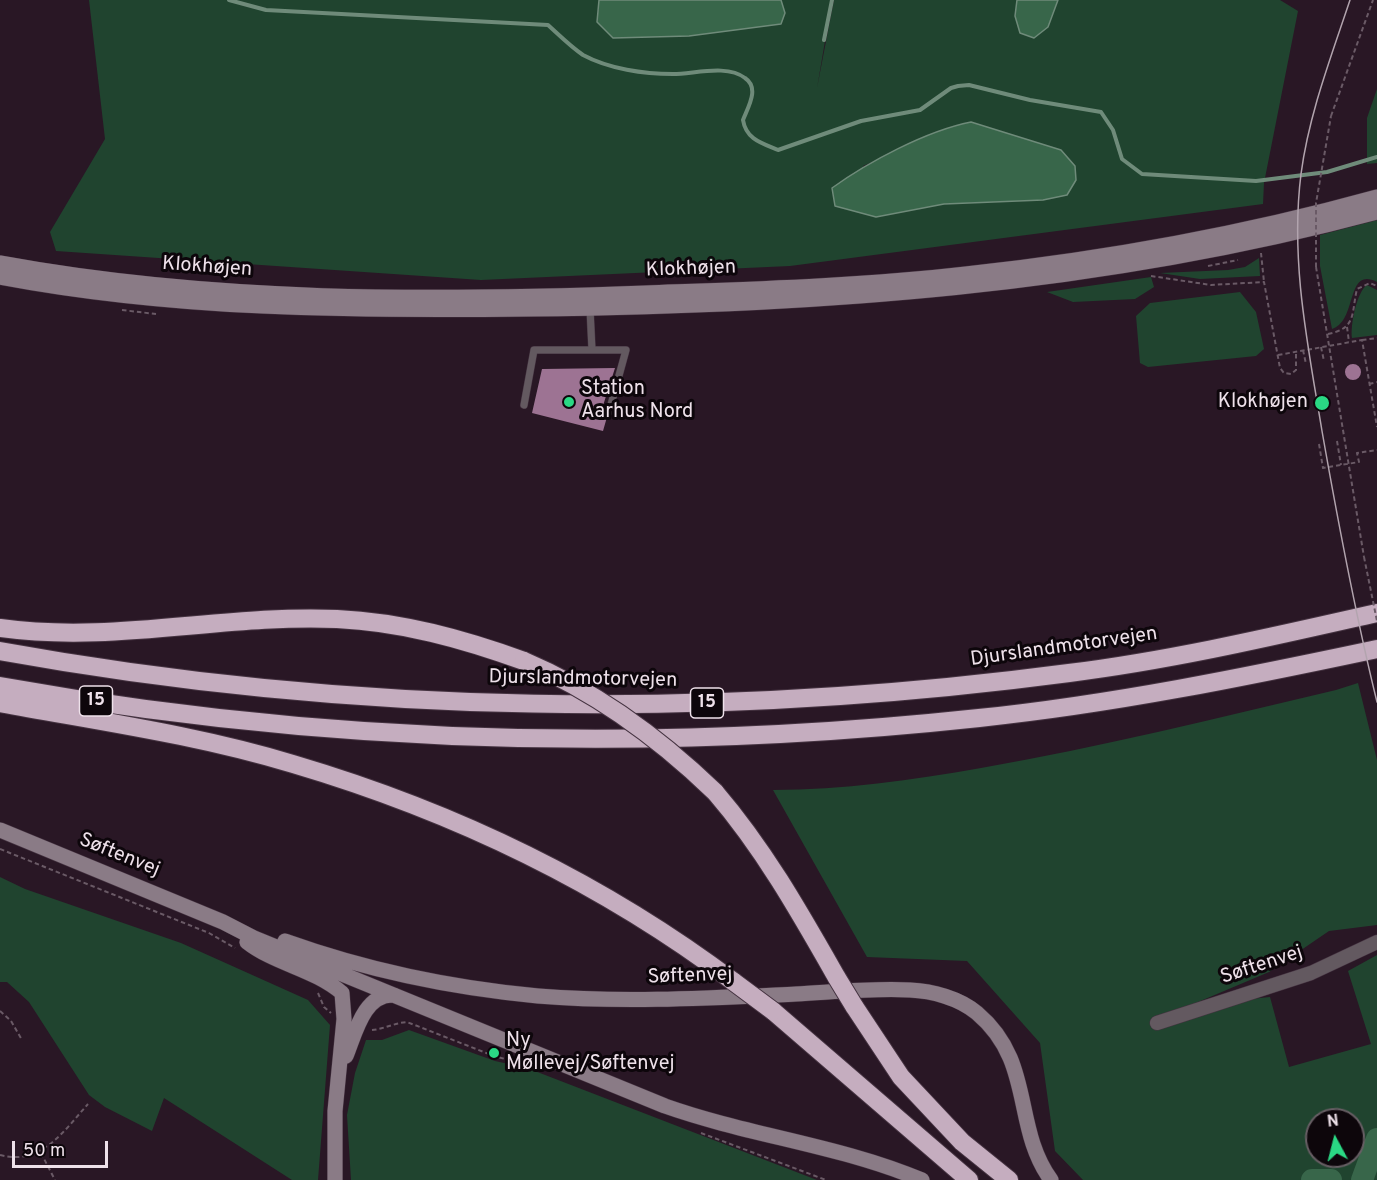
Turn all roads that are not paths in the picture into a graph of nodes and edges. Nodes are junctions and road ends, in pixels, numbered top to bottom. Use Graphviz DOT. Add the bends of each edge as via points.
graph roads {
  1 [pos="1377,197"];
  2 [pos="1377,212"];
  3 [pos="0,263"];
  4 [pos="0,277"];
  5 [pos="590,309"];
  6 [pos="592,350"];
  7 [pos="524,405"];
  8 [pos="609,412"];
  9 [pos="1377,613"];
  10 [pos="0,628"];
  11 [pos="1377,649"];
  12 [pos="0,651"];
  13 [pos="0,686"];
  14 [pos="0,703"];
  15 [pos="0,830"];
  16 [pos="222,922"];
  17 [pos="1377,942"];
  18 [pos="396,996"];
  19 [pos="351,1022"];
  20 [pos="1157,1023"];
  21 [pos="335,1180"];
  22 [pos="922,1180"];
  23 [pos="969,1180"];
  24 [pos="1010,1180"];
  25 [pos="1051,1180"];
  1 -- 3 [label="street, Klokhøjen" via="1192,241 965,274 805,287 579,295 263,293 155,285"];
  2 -- 5 [label="street, Klokhøjen" via="1197,255 1071,276 805,301"];
  4 -- 5 [label="street, Klokhøjen" via="152,298 262,307 397,311"];
  5 -- 6 [label="lane"];
  6 -- 7 [label="lane" via="534,350"];
  6 -- 8 [label="lane" via="626,350"];
  9 -- 12 [label="highway, Djurslandmotorvejen / 15" via="1277,636 1072,673 865,694 703,704 592,705 349,696 180,680"];
  10 -- 24 [label="highway, bridge" via="107,633 338,619 467,640 559,676 619,711 715,792 780,879 901,1077 962,1142"];
  11 -- 13 [label="highway, 15" via="1181,689 979,718 597,741 339,728 193,714"];
  14 -- 23 [label="highway, bridge" via="291,763 415,804 485,834 588,886 667,934 773,1011"];
  15 -- 16 [label="street, Søftenvej"];
  16 -- 18 [label="street, Søftenvej"];
  16 -- 19 [label="street" via="272,959 333,985 342,993"];
  16 -- 25 [label="street, Søftenvej" via="383,969 537,996 692,999 910,990 950,998 976,1012 1006,1047 1016,1067 1037,1154"];
  17 -- 20 [label="street, Søftenvej" via="1311,973"];
  18 -- 19 [label="street" via="380,996"];
  18 -- 22 [label="street, Søftenvej" via="700,1118 851,1154"];
  19 -- 21 [label="street" via="335,1111"];
}
